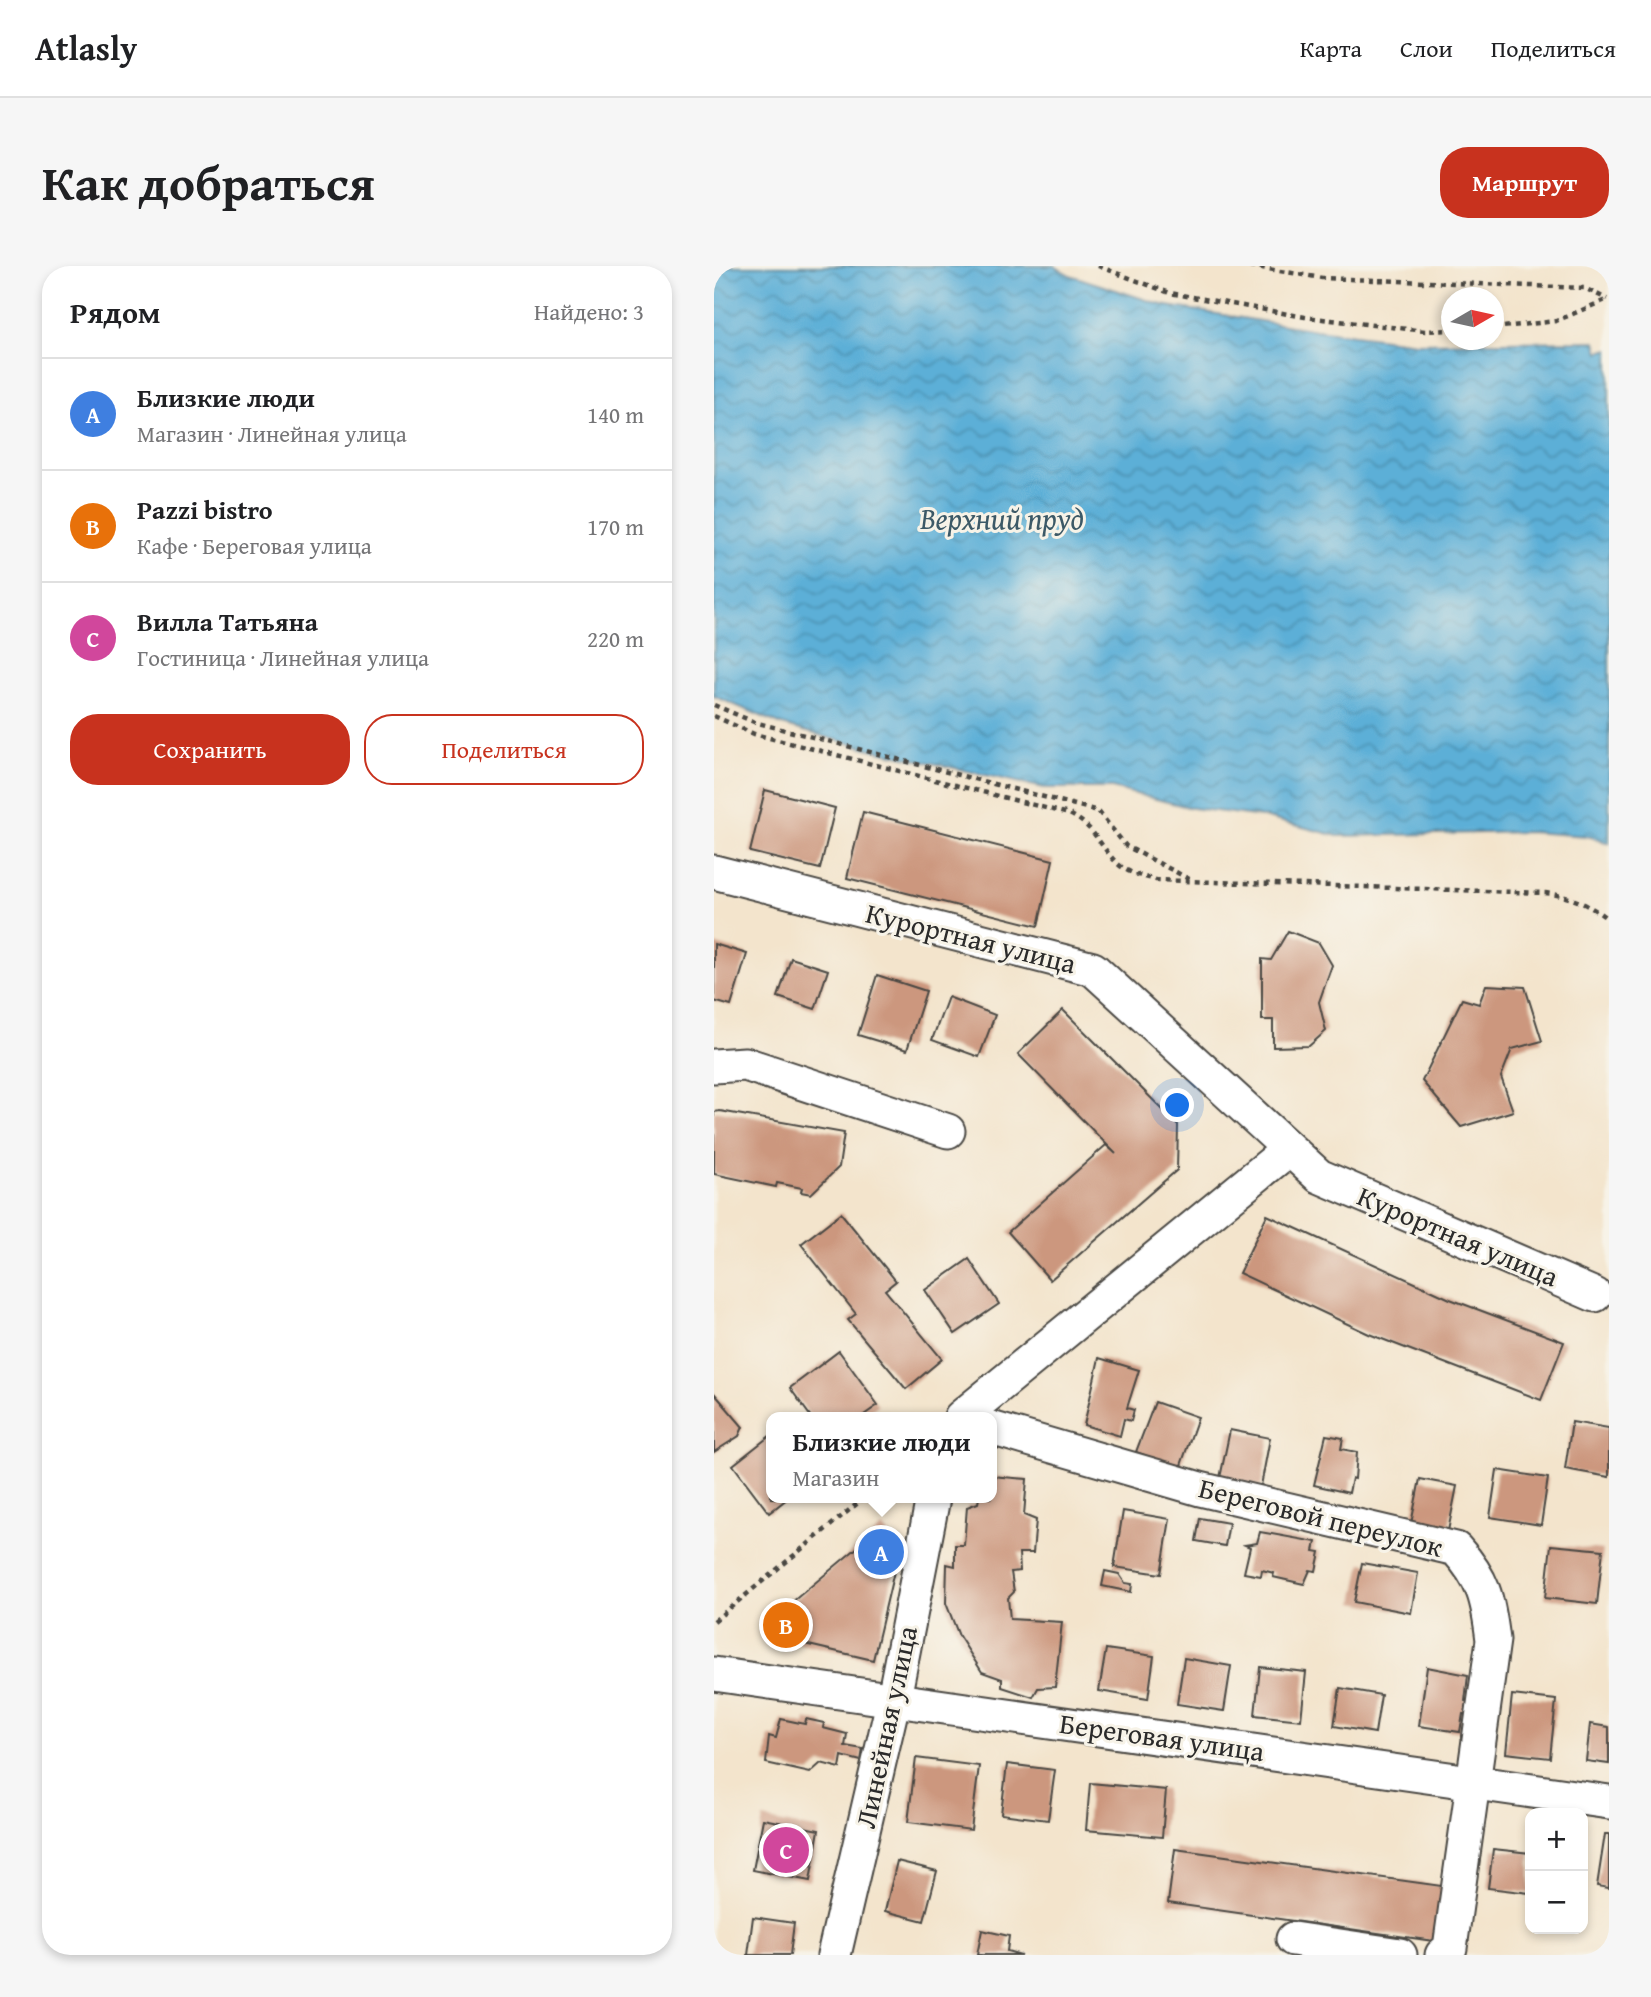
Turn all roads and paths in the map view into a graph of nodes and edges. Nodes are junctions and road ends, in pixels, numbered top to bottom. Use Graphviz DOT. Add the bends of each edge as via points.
graph roads {
  1 [pos="1098,266"];
  2 [pos="1250,266"];
  3 [pos="1608,299"];
  4 [pos="1504,327"];
  5 [pos="1441,330"];
  6 [pos="714,705"];
  7 [pos="714,716"];
  8 [pos="714,872"];
  9 [pos="1194,881"];
  10 [pos="1609,920"];
  11 [pos="714,1066"];
  12 [pos="948,1131"];
  13 [pos="1289,1149"];
  14 [pos="1595,1295"];
  15 [pos="967,1412"];
  16 [pos="997,1430"];
  17 [pos="858,1503"];
  18 [pos="932,1503"];
  19 [pos="714,1621"];
  20 [pos="714,1674"];
  21 [pos="894,1698"];
  22 [pos="1471,1783"];
  23 [pos="1609,1802"];
  24 [pos="1293,1940"];
  25 [pos="834,1955"];
  26 [pos="1400,1955"];
  27 [pos="1442,1955"];
  1 -- 5 [label="path" via="1170,293 1305,317"];
  2 -- 3 [label="path" via="1322,278 1584,288"];
  3 -- 4 [label="path" via="1556,321"];
  6 -- 9 [label="path" via="754,722 1098,811 1126,846"];
  7 -- 9 [label="path" via="754,734 1069,814 1084,821 1116,862 1134,874"];
  8 -- 13 [label="street, Курортная улица" via="1093,970"];
  9 -- 10 [label="path" via="1545,893 1566,895"];
  11 -- 12 [label="street" via="745,1064"];
  13 -- 14 [label="street, Курортная улица" via="1319,1176"];
  13 -- 15 [label="street"];
  16 -- 22 [label="street, Береговой переулок" via="1200,1489 1456,1549 1475,1570 1488,1599 1493,1640"];
  17 -- 19 [label="path"];
  18 -- 21 [label="street, Линейная улица"];
  20 -- 21 [label="street, Береговая улица"];
  21 -- 22 [label="street, Береговая улица"];
  21 -- 25 [label="street, Линейная улица"];
  22 -- 23 [label="street, Береговая улица"];
  22 -- 27 [label="street, Береговой переулок" via="1450,1948"];
  24 -- 26 [label="street"];
}
